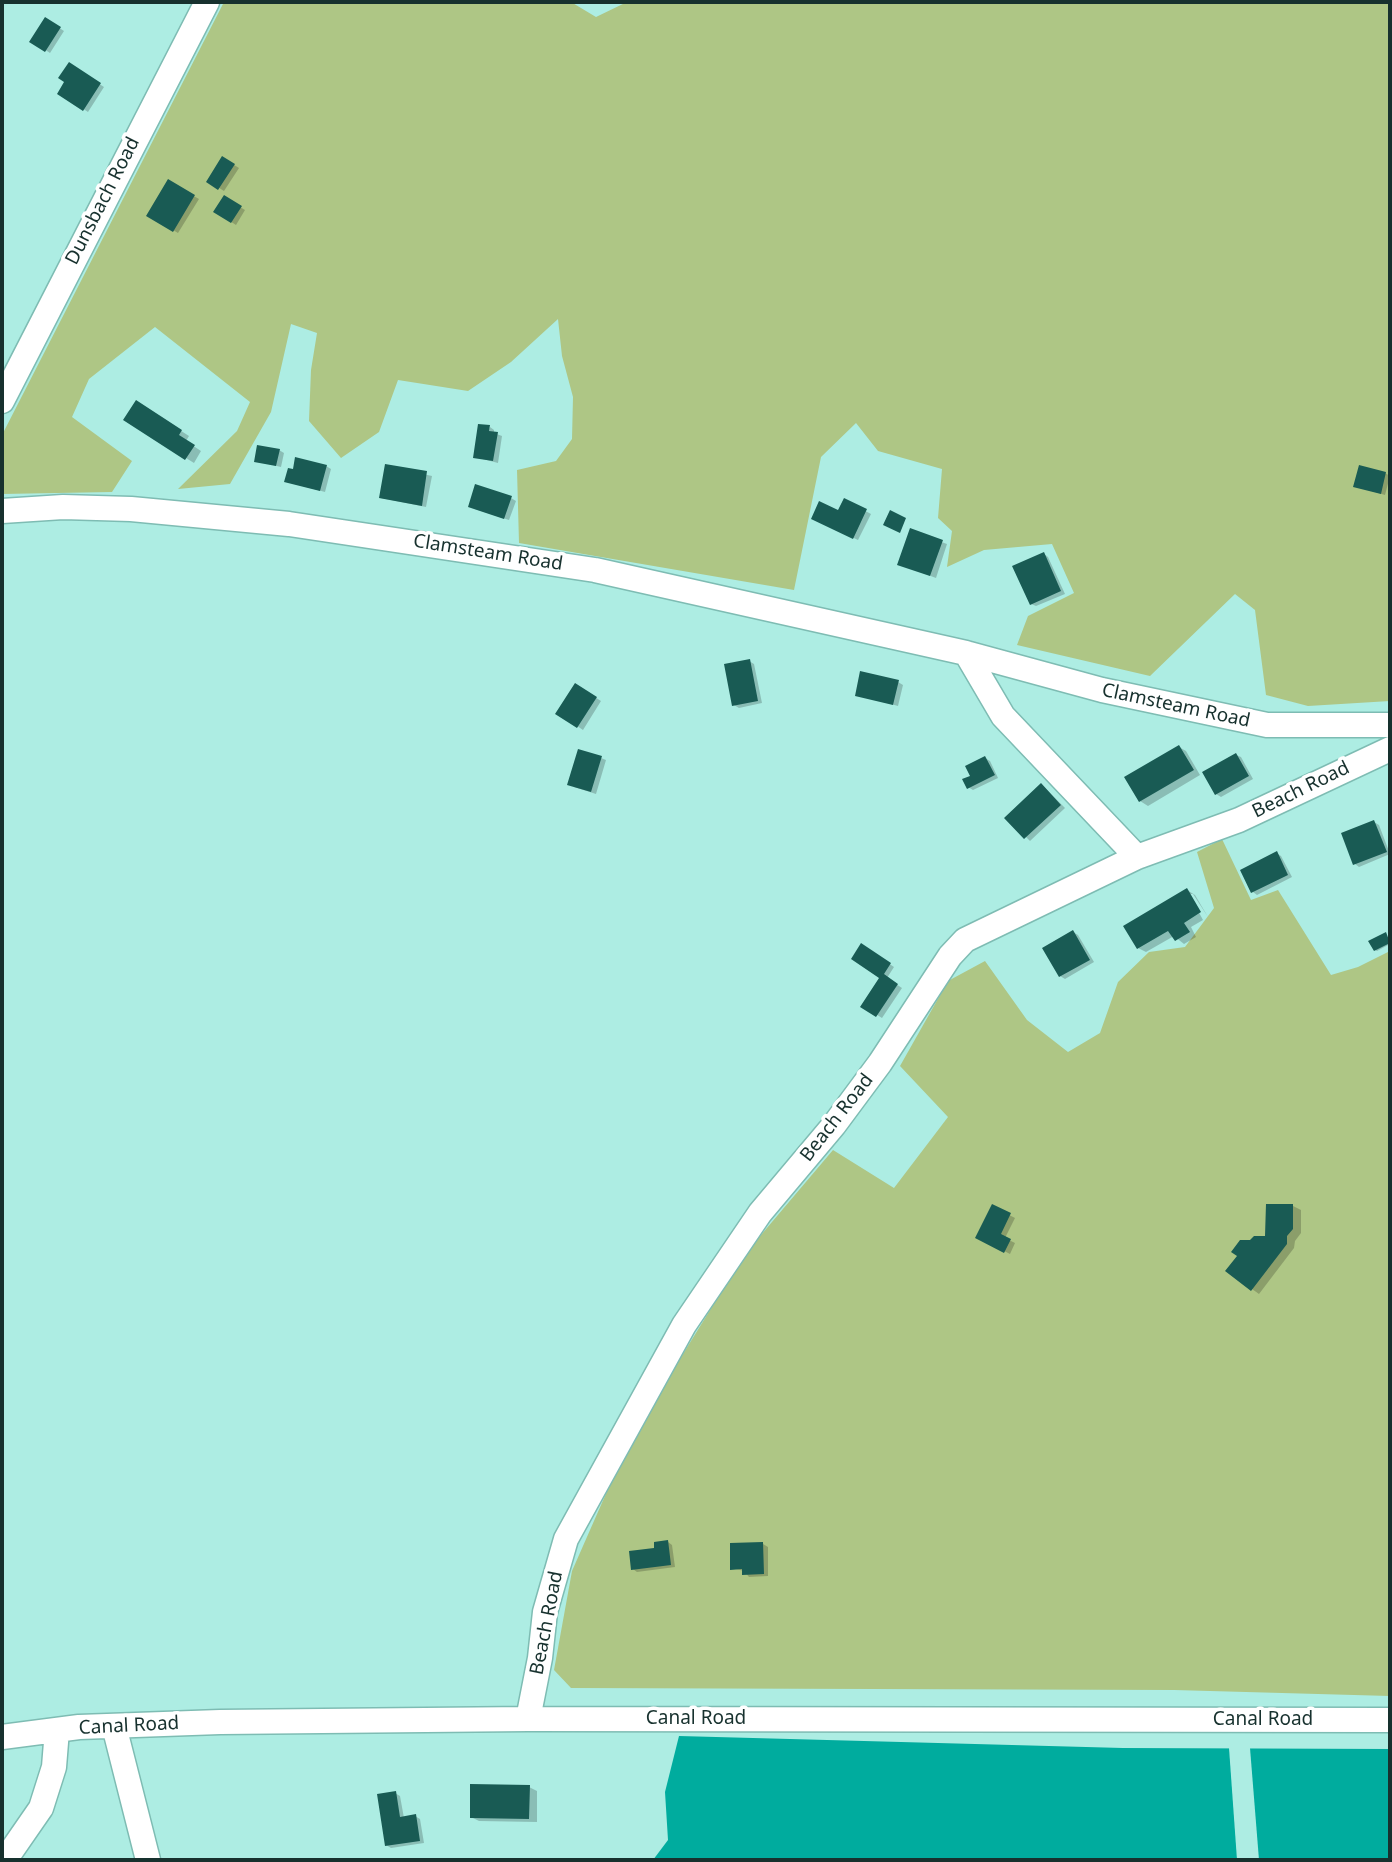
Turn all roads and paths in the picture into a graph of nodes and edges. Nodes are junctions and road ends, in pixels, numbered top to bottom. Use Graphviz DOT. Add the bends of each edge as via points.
graph roads {
  1 [pos="207,2"];
  2 [pos="2,401"];
  3 [pos="2,511"];
  4 [pos="966,653"];
  5 [pos="1390,725"];
  6 [pos="1390,749"];
  7 [pos="1137,857"];
  8 [pos="527,1719"];
  9 [pos="1390,1720"];
  10 [pos="114,1726"];
  11 [pos="57,1730"];
  12 [pos="2,1737"];
  13 [pos="5,1860"];
  14 [pos="148,1860"];
  1 -- 2 [label="street, Dunsbach Road"];
  3 -- 4 [label="street, Clamsteam Road" via="64,506 131,509 316,528 595,569"];
  4 -- 5 [label="street, Clamsteam Road" via="1102,690 1267,725"];
  4 -- 7 [label="street" via="1003,716"];
  6 -- 7 [label="street, Beach Road" via="1239,820"];
  7 -- 8 [label="street, Beach Road" via="965,940 834,1125 760,1213 684,1325 566,1539 545,1612"];
  8 -- 9 [label="street, Canal Road"];
  8 -- 10 [label="street, Canal Road"];
  10 -- 11 [label="street, Canal Road"];
  10 -- 14 [label="street"];
  11 -- 12 [label="street, Canal Road"];
  11 -- 13 [label="street" via="54,1766 41,1808"];
}
